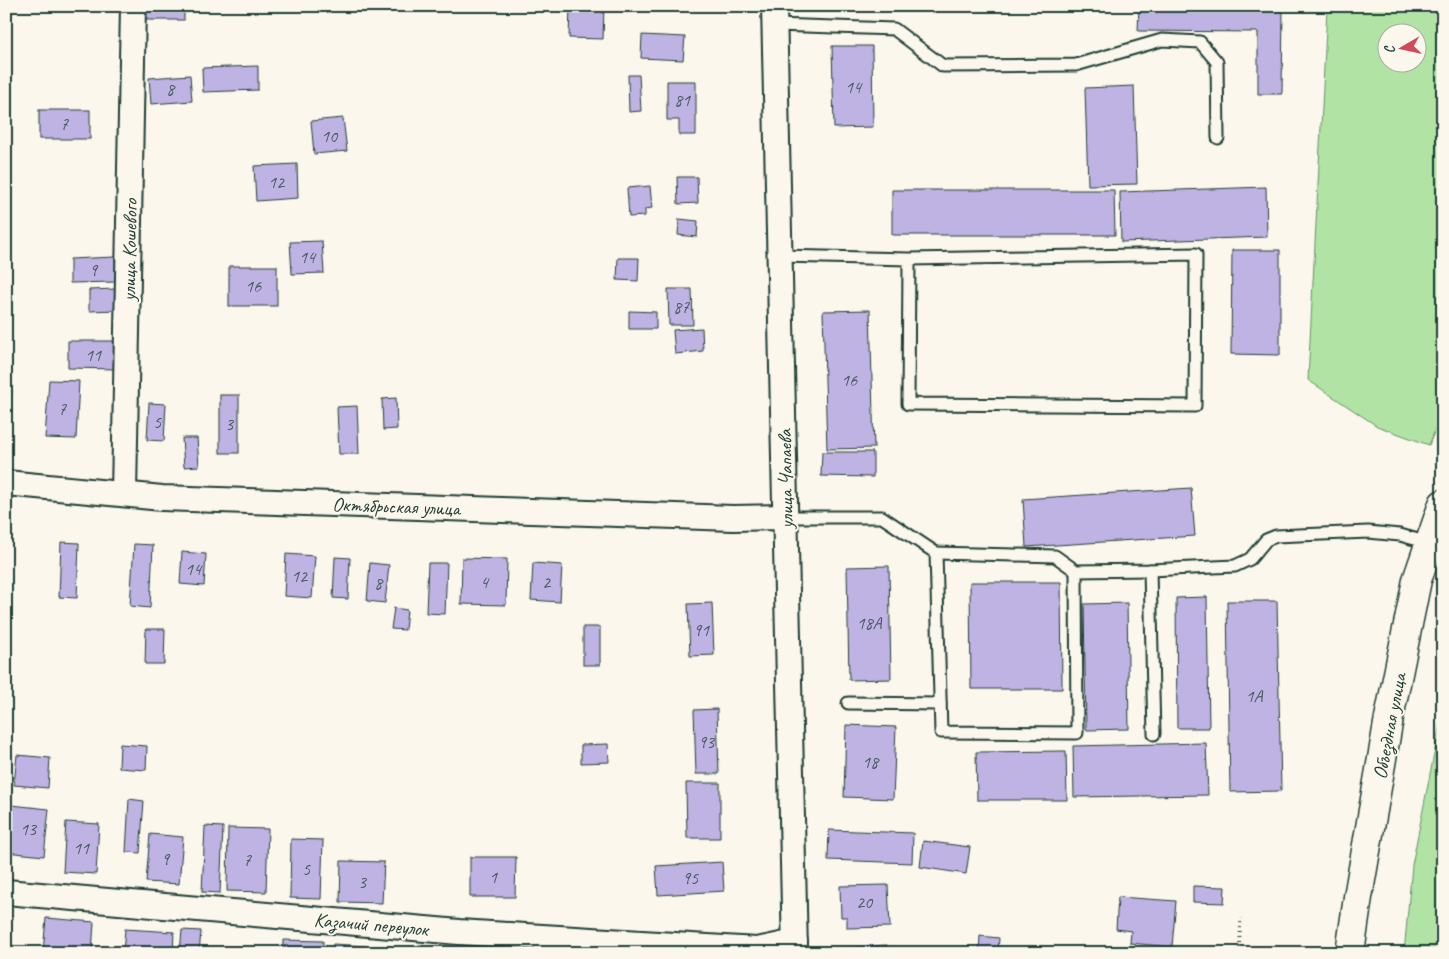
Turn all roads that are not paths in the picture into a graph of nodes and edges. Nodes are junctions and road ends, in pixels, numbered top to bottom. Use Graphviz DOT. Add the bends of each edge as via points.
graph roads {
  1 [pos="134,6"];
  2 [pos="775,16"];
  3 [pos="1218,138"];
  4 [pos="780,256"];
  5 [pos="909,259"];
  6 [pos="6,483"];
  7 [pos="124,494"];
  8 [pos="1443,504"];
  9 [pos="785,517"];
  10 [pos="1429,543"];
  11 [pos="936,553"];
  12 [pos="1150,570"];
  13 [pos="1076,571"];
  14 [pos="848,702"];
  15 [pos="940,704"];
  16 [pos="1154,734"];
  17 [pos="6,892"];
  18 [pos="795,947"];
  19 [pos="1350,953"];
  1 -- 7 [label="street, улица Кошевого"];
  2 -- 3 [label="lane" via="894,30 943,66 1076,66 1162,40 1200,42 1217,62"];
  2 -- 4 [label="street, улица Чапаева"];
  4 -- 5 [label="lane"];
  4 -- 9 [label="street, улица Чапаева"];
  5 -- 5 [label="lane" via="1196,254 1195,406 908,404"];
  6 -- 7 [label="street, Октябрьская улица"];
  7 -- 9 [label="street, Октябрьская улица" via="703,517"];
  8 -- 10 [label="street, Объездная улица"];
  9 -- 11 [label="lane" via="882,517"];
  9 -- 18 [label="street, улица Чапаева"];
  10 -- 12 [label="lane" via="1400,535 1368,532 1276,536 1266,540 1250,559 1235,566"];
  10 -- 19 [label="street, Объездная улица" via="1417,580 1390,718"];
  11 -- 13 [label="lane" via="1055,556"];
  11 -- 15 [label="lane"];
  12 -- 13 [label="lane"];
  12 -- 16 [label="lane"];
  13 -- 15 [label="lane" via="1077,733 941,732"];
  14 -- 15 [label="lane"];
  17 -- 18 [label="street, Казачий переулок" via="469,933 757,950"];
}
